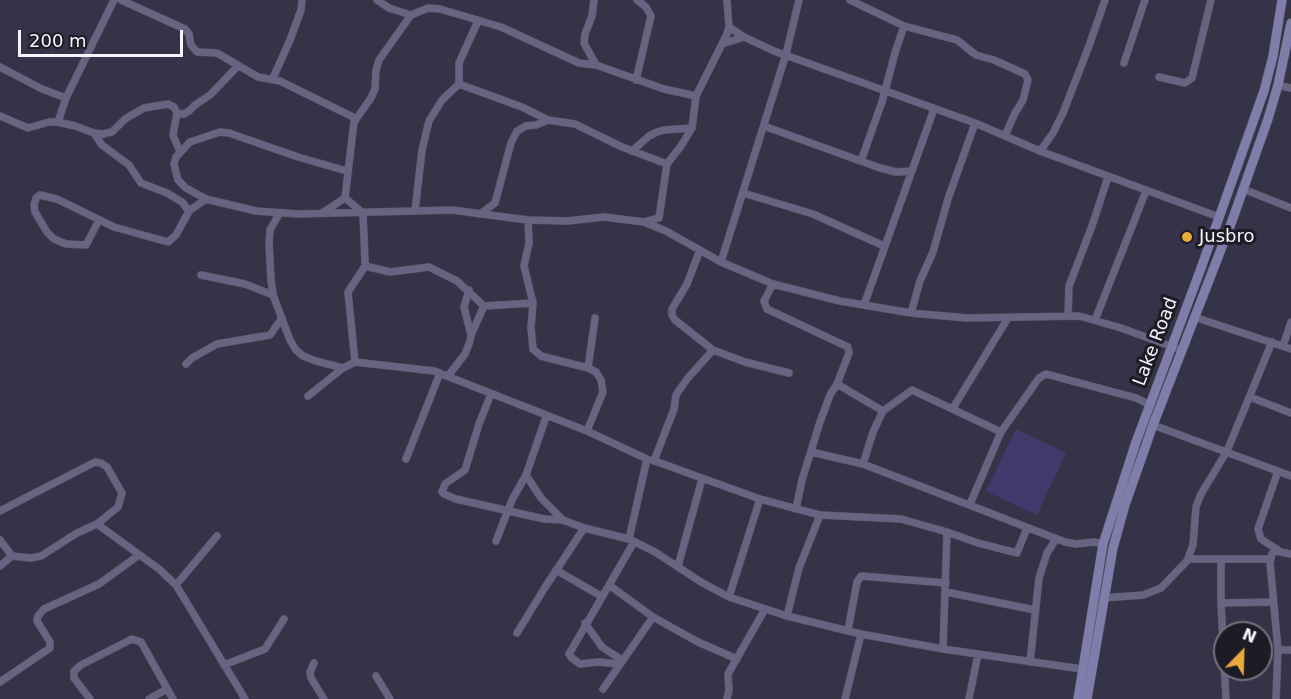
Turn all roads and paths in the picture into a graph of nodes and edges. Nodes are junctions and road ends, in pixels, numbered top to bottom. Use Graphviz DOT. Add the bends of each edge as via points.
graph roads {
  1 [pos="114,0"];
  2 [pos="302,0"];
  3 [pos="377,0"];
  4 [pos="594,0"];
  5 [pos="637,0"];
  6 [pos="727,0"];
  7 [pos="798,0"];
  8 [pos="850,0"];
  9 [pos="1105,0"];
  10 [pos="1145,0"];
  11 [pos="1211,0"];
  12 [pos="1282,0"];
  13 [pos="126,1"];
  14 [pos="648,4"];
  15 [pos="411,15"];
  16 [pos="478,21"];
  17 [pos="1291,23"];
  18 [pos="904,26"];
  19 [pos="1279,26"];
  20 [pos="729,27"];
  21 [pos="1291,28"];
  22 [pos="744,37"];
  23 [pos="722,44"];
  24 [pos="786,54"];
  25 [pos="1124,63"];
  26 [pos="596,65"];
  27 [pos="0,67"];
  28 [pos="237,67"];
  29 [pos="1159,77"];
  30 [pos="273,78"];
  31 [pos="636,80"];
  32 [pos="459,84"];
  33 [pos="1278,85"];
  34 [pos="1291,88"];
  35 [pos="885,92"];
  36 [pos="696,96"];
  37 [pos="66,98"];
  38 [pos="934,109"];
  39 [pos="177,113"];
  40 [pos="0,116"];
  41 [pos="355,118"];
  42 [pos="548,120"];
  43 [pos="58,122"];
  44 [pos="975,123"];
  45 [pos="764,126"];
  46 [pos="692,128"];
  47 [pos="94,134"];
  48 [pos="1005,136"];
  49 [pos="632,151"];
  50 [pos="1040,151"];
  51 [pos="180,152"];
  52 [pos="861,161"];
  53 [pos="667,164"];
  54 [pos="347,171"];
  55 [pos="911,171"];
  56 [pos="1108,177"];
  57 [pos="182,186"];
  58 [pos="1243,189"];
  59 [pos="1146,191"];
  60 [pos="167,193"];
  61 [pos="743,193"];
  62 [pos="206,198"];
  63 [pos="345,198"];
  64 [pos="495,203"];
  65 [pos="1291,208"];
  66 [pos="189,211"];
  67 [pos="415,211"];
  68 [pos="363,213"];
  69 [pos="279,214"];
  70 [pos="322,214"];
  71 [pos="480,214"];
  72 [pos="1219,217"];
  73 [pos="504,218"];
  74 [pos="659,218"];
  75 [pos="99,220"];
  76 [pos="528,220"];
  77 [pos="644,222"];
  78 [pos="666,231"];
  79 [pos="884,246"];
  80 [pos="700,250"];
  81 [pos="721,262"];
  82 [pos="365,266"];
  83 [pos="201,275"];
  84 [pos="773,284"];
  85 [pos="469,290"];
  86 [pos="273,295"];
  87 [pos="532,303"];
  88 [pos="864,305"];
  89 [pos="484,306"];
  90 [pos="911,313"];
  91 [pos="1068,315"];
  92 [pos="1194,317"];
  93 [pos="282,318"];
  94 [pos="595,318"];
  95 [pos="1008,318"];
  96 [pos="1095,320"];
  97 [pos="1291,322"];
  98 [pos="471,335"];
  99 [pos="1272,342"];
  100 [pos="1283,346"];
  101 [pos="1177,348"];
  102 [pos="1291,349"];
  103 [pos="713,350"];
  104 [pos="355,362"];
  105 [pos="186,364"];
  106 [pos="343,368"];
  107 [pos="588,368"];
  108 [pos="789,372"];
  109 [pos="440,373"];
  110 [pos="448,376"];
  111 [pos="837,384"];
  112 [pos="491,394"];
  113 [pos="308,396"];
  114 [pos="1250,397"];
  115 [pos="1150,405"];
  116 [pos="953,408"];
  117 [pos="883,411"];
  118 [pos="1291,413"];
  119 [pos="546,417"];
  120 [pos="1153,425"];
  121 [pos="587,432"];
  122 [pos="1001,432"];
  123 [pos="1227,451"];
  124 [pos="811,452"];
  125 [pos="406,459"];
  126 [pos="651,460"];
  127 [pos="863,464"];
  128 [pos="1278,471"];
  129 [pos="526,475"];
  130 [pos="1291,476"];
  131 [pos="702,479"];
  132 [pos="760,500"];
  133 [pos="970,504"];
  134 [pos="796,509"];
  135 [pos="0,511"];
  136 [pos="508,511"];
  137 [pos="820,515"];
  138 [pos="563,520"];
  139 [pos="97,524"];
  140 [pos="584,528"];
  141 [pos="1027,528"];
  142 [pos="947,532"];
  143 [pos="217,536"];
  144 [pos="1056,539"];
  145 [pos="0,540"];
  146 [pos="496,541"];
  147 [pos="631,541"];
  148 [pos="1103,544"];
  149 [pos="1278,550"];
  150 [pos="1291,554"];
  151 [pos="139,555"];
  152 [pos="12,556"];
  153 [pos="1188,559"];
  154 [pos="1221,559"];
  155 [pos="1271,560"];
  156 [pos="0,566"];
  157 [pos="678,566"];
  158 [pos="556,570"];
  159 [pos="946,583"];
  160 [pos="176,585"];
  161 [pos="609,585"];
  162 [pos="946,592"];
  163 [pos="602,596"];
  164 [pos="729,597"];
  165 [pos="1103,598"];
  166 [pos="1273,602"];
  167 [pos="1221,603"];
  168 [pos="765,609"];
  169 [pos="1035,610"];
  170 [pos="787,616"];
  171 [pos="653,617"];
  172 [pos="284,619"];
  173 [pos="585,623"];
  174 [pos="848,630"];
  175 [pos="518,633"];
  176 [pos="861,634"];
  177 [pos="943,650"];
  178 [pos="1278,650"];
  179 [pos="1291,650"];
  180 [pos="978,654"];
  181 [pos="736,659"];
  182 [pos="620,662"];
  183 [pos="1030,662"];
  184 [pos="314,663"];
  185 [pos="224,665"];
  186 [pos="1082,669"];
  187 [pos="376,676"];
  188 [pos="0,682"];
  189 [pos="167,689"];
  190 [pos="603,689"];
  191 [pos="90,699"];
  192 [pos="149,699"];
  193 [pos="173,699"];
  194 [pos="245,699"];
  195 [pos="324,699"];
  196 [pos="390,699"];
  197 [pos="727,699"];
  198 [pos="845,699"];
  199 [pos="969,699"];
  200 [pos="1078,699"];
  201 [pos="1087,699"];
  202 [pos="1226,699"];
  203 [pos="1276,699"];
  1 -- 37 [label="street"];
  2 -- 30 [label="street"];
  3 -- 15 [label="street"];
  4 -- 26 [label="street" via="584,43"];
  5 -- 14 [label="street"];
  6 -- 20 [label="street"];
  7 -- 24 [label="street"];
  8 -- 18 [label="street"];
  9 -- 50 [label="street" via="1058,124"];
  10 -- 25 [label="street"];
  11 -- 29 [label="street" via="1192,78 1185,83"];
  12 -- 19 [label="main road, Lake Road"];
  13 -- 28 [label="street" via="185,29 197,52 217,53"];
  14 -- 31 [label="street" via="651,16"];
  15 -- 16 [label="street" via="434,8"];
  15 -- 41 [label="street" via="379,60 375,89"];
  16 -- 26 [label="street" via="501,27 570,60"];
  16 -- 32 [label="street" via="459,63"];
  17 -- 21 [label="main road, Lake Road"];
  18 -- 35 [label="street"];
  18 -- 48 [label="street" via="957,40 976,55 1025,74 1028,80 1023,100"];
  19 -- 21 [label="street"];
  19 -- 72 [label="main road, Lake Road" via="1264,91"];
  20 -- 22 [label="street"];
  20 -- 23 [label="street"];
  21 -- 33 [label="main road, Lake Road"];
  22 -- 23 [label="street"];
  22 -- 24 [label="street"];
  23 -- 36 [label="street"];
  24 -- 35 [label="street"];
  24 -- 45 [label="street"];
  26 -- 31 [label="street"];
  27 -- 37 [label="street"];
  28 -- 30 [label="street" via="258,77"];
  28 -- 39 [label="street" via="210,95 184,114"];
  30 -- 41 [label="street"];
  31 -- 36 [label="street"];
  32 -- 42 [label="street"];
  32 -- 67 [label="street" via="442,100 429,121"];
  33 -- 34 [label="street"];
  33 -- 58 [label="main road, Lake Road"];
  35 -- 38 [label="street"];
  35 -- 52 [label="street"];
  36 -- 46 [label="street"];
  37 -- 43 [label="street"];
  38 -- 44 [label="street"];
  38 -- 55 [label="street"];
  39 -- 47 [label="street" via="170,105 159,104 127,117 112,132"];
  39 -- 51 [label="street" via="173,135"];
  40 -- 43 [label="street" via="28,128"];
  41 -- 54 [label="street"];
  42 -- 49 [label="street" via="576,124"];
  42 -- 64 [label="street" via="517,130"];
  43 -- 47 [label="street"];
  44 -- 48 [label="street"];
  44 -- 90 [label="street"];
  45 -- 52 [label="street"];
  45 -- 61 [label="street"];
  46 -- 49 [label="street" via="657,132"];
  46 -- 53 [label="street"];
  47 -- 60 [label="street" via="129,165 141,183"];
  48 -- 50 [label="street"];
  49 -- 53 [label="street"];
  50 -- 56 [label="street"];
  51 -- 54 [label="street" via="190,142 229,133"];
  51 -- 57 [label="street" via="174,164"];
  52 -- 55 [label="street" via="896,172"];
  53 -- 74 [label="street"];
  54 -- 63 [label="street"];
  55 -- 79 [label="street"];
  56 -- 59 [label="street"];
  56 -- 91 [label="street" via="1069,286"];
  57 -- 60 [label="street"];
  57 -- 62 [label="street"];
  58 -- 65 [label="street"];
  58 -- 92 [label="main road, Lake Road"];
  59 -- 72 [label="street"];
  59 -- 96 [label="street"];
  60 -- 66 [label="street"];
  61 -- 79 [label="street" via="813,214"];
  61 -- 81 [label="street"];
  62 -- 66 [label="street"];
  62 -- 69 [label="street"];
  63 -- 68 [label="street"];
  63 -- 70 [label="street"];
  64 -- 71 [label="street"];
  64 -- 73 [label="street"];
  66 -- 75 [label="street" via="168,242"];
  67 -- 68 [label="street"];
  67 -- 71 [label="street"];
  68 -- 70 [label="street"];
  68 -- 82 [label="street"];
  69 -- 70 [label="street"];
  69 -- 86 [label="street" via="268,243"];
  71 -- 73 [label="street"];
  72 -- 101 [label="main road, Lake Road"];
  73 -- 76 [label="street"];
  74 -- 77 [label="street"];
  74 -- 78 [label="street"];
  75 -- 75 [label="street" via="86,244 66,244 47,232 34,205 40,195"];
  76 -- 77 [label="street" via="604,217"];
  76 -- 87 [label="street" via="524,266"];
  77 -- 78 [label="street"];
  78 -- 80 [label="street"];
  79 -- 88 [label="street"];
  80 -- 81 [label="street"];
  80 -- 103 [label="street" via="672,315 680,326"];
  81 -- 84 [label="street"];
  82 -- 85 [label="street" via="390,272 429,267"];
  82 -- 104 [label="street" via="348,292"];
  83 -- 86 [label="street" via="245,284"];
  84 -- 88 [label="street"];
  84 -- 111 [label="street" via="764,301 767,309 848,347"];
  85 -- 89 [label="street"];
  85 -- 98 [label="street" via="464,306"];
  86 -- 93 [label="street"];
  87 -- 89 [label="street"];
  87 -- 107 [label="street" via="531,328 536,352"];
  88 -- 90 [label="street"];
  89 -- 98 [label="street"];
  90 -- 95 [label="street"];
  91 -- 95 [label="street"];
  91 -- 96 [label="street"];
  92 -- 99 [label="street"];
  92 -- 101 [label="main road, Lake Road"];
  93 -- 105 [label="street" via="270,335 217,344"];
  93 -- 106 [label="street" via="299,353"];
  94 -- 107 [label="street"];
  95 -- 116 [label="street"];
  96 -- 101 [label="street"];
  97 -- 100 [label="street"];
  98 -- 110 [label="street" via="465,354"];
  99 -- 100 [label="street"];
  99 -- 114 [label="street"];
  100 -- 102 [label="street"];
  101 -- 115 [label="main road, Lake Road"];
  101 -- 120 [label="main road, Lake Road"];
  103 -- 108 [label="street"];
  103 -- 126 [label="street" via="676,395 674,409"];
  104 -- 106 [label="street"];
  104 -- 109 [label="street"];
  106 -- 113 [label="street"];
  107 -- 121 [label="street" via="596,372 603,392"];
  109 -- 110 [label="street"];
  109 -- 125 [label="street"];
  110 -- 112 [label="street"];
  111 -- 117 [label="street"];
  111 -- 124 [label="street"];
  112 -- 119 [label="street"];
  112 -- 136 [label="street" via="465,470 446,484 442,492"];
  114 -- 118 [label="street"];
  114 -- 123 [label="street"];
  115 -- 122 [label="street" via="1046,374"];
  115 -- 148 [label="main road, Lake Road"];
  116 -- 117 [label="street" via="912,390"];
  116 -- 122 [label="street"];
  117 -- 127 [label="street"];
  119 -- 121 [label="street"];
  119 -- 129 [label="street"];
  120 -- 123 [label="street"];
  120 -- 165 [label="main road, Lake Road" via="1119,526"];
  121 -- 126 [label="street"];
  122 -- 133 [label="street"];
  123 -- 128 [label="street"];
  123 -- 153 [label="street" via="1196,507"];
  124 -- 127 [label="street"];
  124 -- 134 [label="street"];
  126 -- 131 [label="street"];
  126 -- 147 [label="street"];
  127 -- 133 [label="street"];
  128 -- 130 [label="street"];
  128 -- 149 [label="street" via="1258,529 1261,538"];
  129 -- 136 [label="street"];
  129 -- 138 [label="street" via="541,498"];
  131 -- 132 [label="street"];
  131 -- 157 [label="street"];
  132 -- 134 [label="street"];
  132 -- 164 [label="street"];
  133 -- 141 [label="street"];
  134 -- 137 [label="street"];
  135 -- 139 [label="street" via="95,462 106,467 122,497 118,507"];
  136 -- 138 [label="street"];
  136 -- 146 [label="street"];
  137 -- 142 [label="street" via="901,519"];
  137 -- 170 [label="street"];
  138 -- 140 [label="street"];
  139 -- 151 [label="street"];
  139 -- 152 [label="street" via="41,556"];
  140 -- 147 [label="street"];
  140 -- 158 [label="street"];
  141 -- 142 [label="street" via="1017,553"];
  141 -- 144 [label="street"];
  142 -- 159 [label="street"];
  143 -- 160 [label="street"];
  144 -- 148 [label="street"];
  144 -- 169 [label="street" via="1043,562"];
  145 -- 152 [label="street"];
  147 -- 157 [label="street"];
  147 -- 161 [label="street"];
  148 -- 186 [label="main road, Lake Road"];
  149 -- 150 [label="street"];
  149 -- 155 [label="street"];
  151 -- 160 [label="street"];
  151 -- 188 [label="street" via="99,584 44,609 37,621 50,648"];
  152 -- 156 [label="street"];
  153 -- 154 [label="street"];
  153 -- 165 [label="street" via="1161,588 1143,595"];
  154 -- 155 [label="street"];
  154 -- 167 [label="street"];
  155 -- 166 [label="street"];
  157 -- 164 [label="street"];
  158 -- 163 [label="street"];
  158 -- 175 [label="street"];
  159 -- 162 [label="street"];
  159 -- 174 [label="street" via="861,576"];
  160 -- 185 [label="street"];
  161 -- 163 [label="street"];
  161 -- 171 [label="street"];
  162 -- 169 [label="street"];
  162 -- 177 [label="street"];
  163 -- 173 [label="street"];
  164 -- 168 [label="street"];
  165 -- 201 [label="main road, Lake Road"];
  166 -- 167 [label="street"];
  166 -- 178 [label="street"];
  167 -- 202 [label="street"];
  168 -- 170 [label="street"];
  168 -- 181 [label="street"];
  169 -- 183 [label="street"];
  170 -- 174 [label="street"];
  171 -- 181 [label="street"];
  171 -- 182 [label="street"];
  172 -- 185 [label="street" via="265,650"];
  173 -- 182 [label="street" via="602,647"];
  173 -- 182 [label="street" via="569,655 580,664"];
  174 -- 176 [label="street"];
  176 -- 177 [label="street"];
  176 -- 198 [label="street"];
  177 -- 180 [label="street"];
  178 -- 179 [label="street"];
  178 -- 203 [label="street"];
  180 -- 183 [label="street"];
  180 -- 199 [label="street"];
  181 -- 197 [label="street" via="727,678"];
  182 -- 190 [label="street"];
  183 -- 186 [label="street"];
  184 -- 195 [label="street" via="310,672"];
  185 -- 194 [label="street"];
  186 -- 200 [label="main road, Lake Road"];
  187 -- 196 [label="street"];
  189 -- 191 [label="street" via="141,642 132,639 74,671 74,678"];
  189 -- 192 [label="street"];
  189 -- 193 [label="street"];
}
